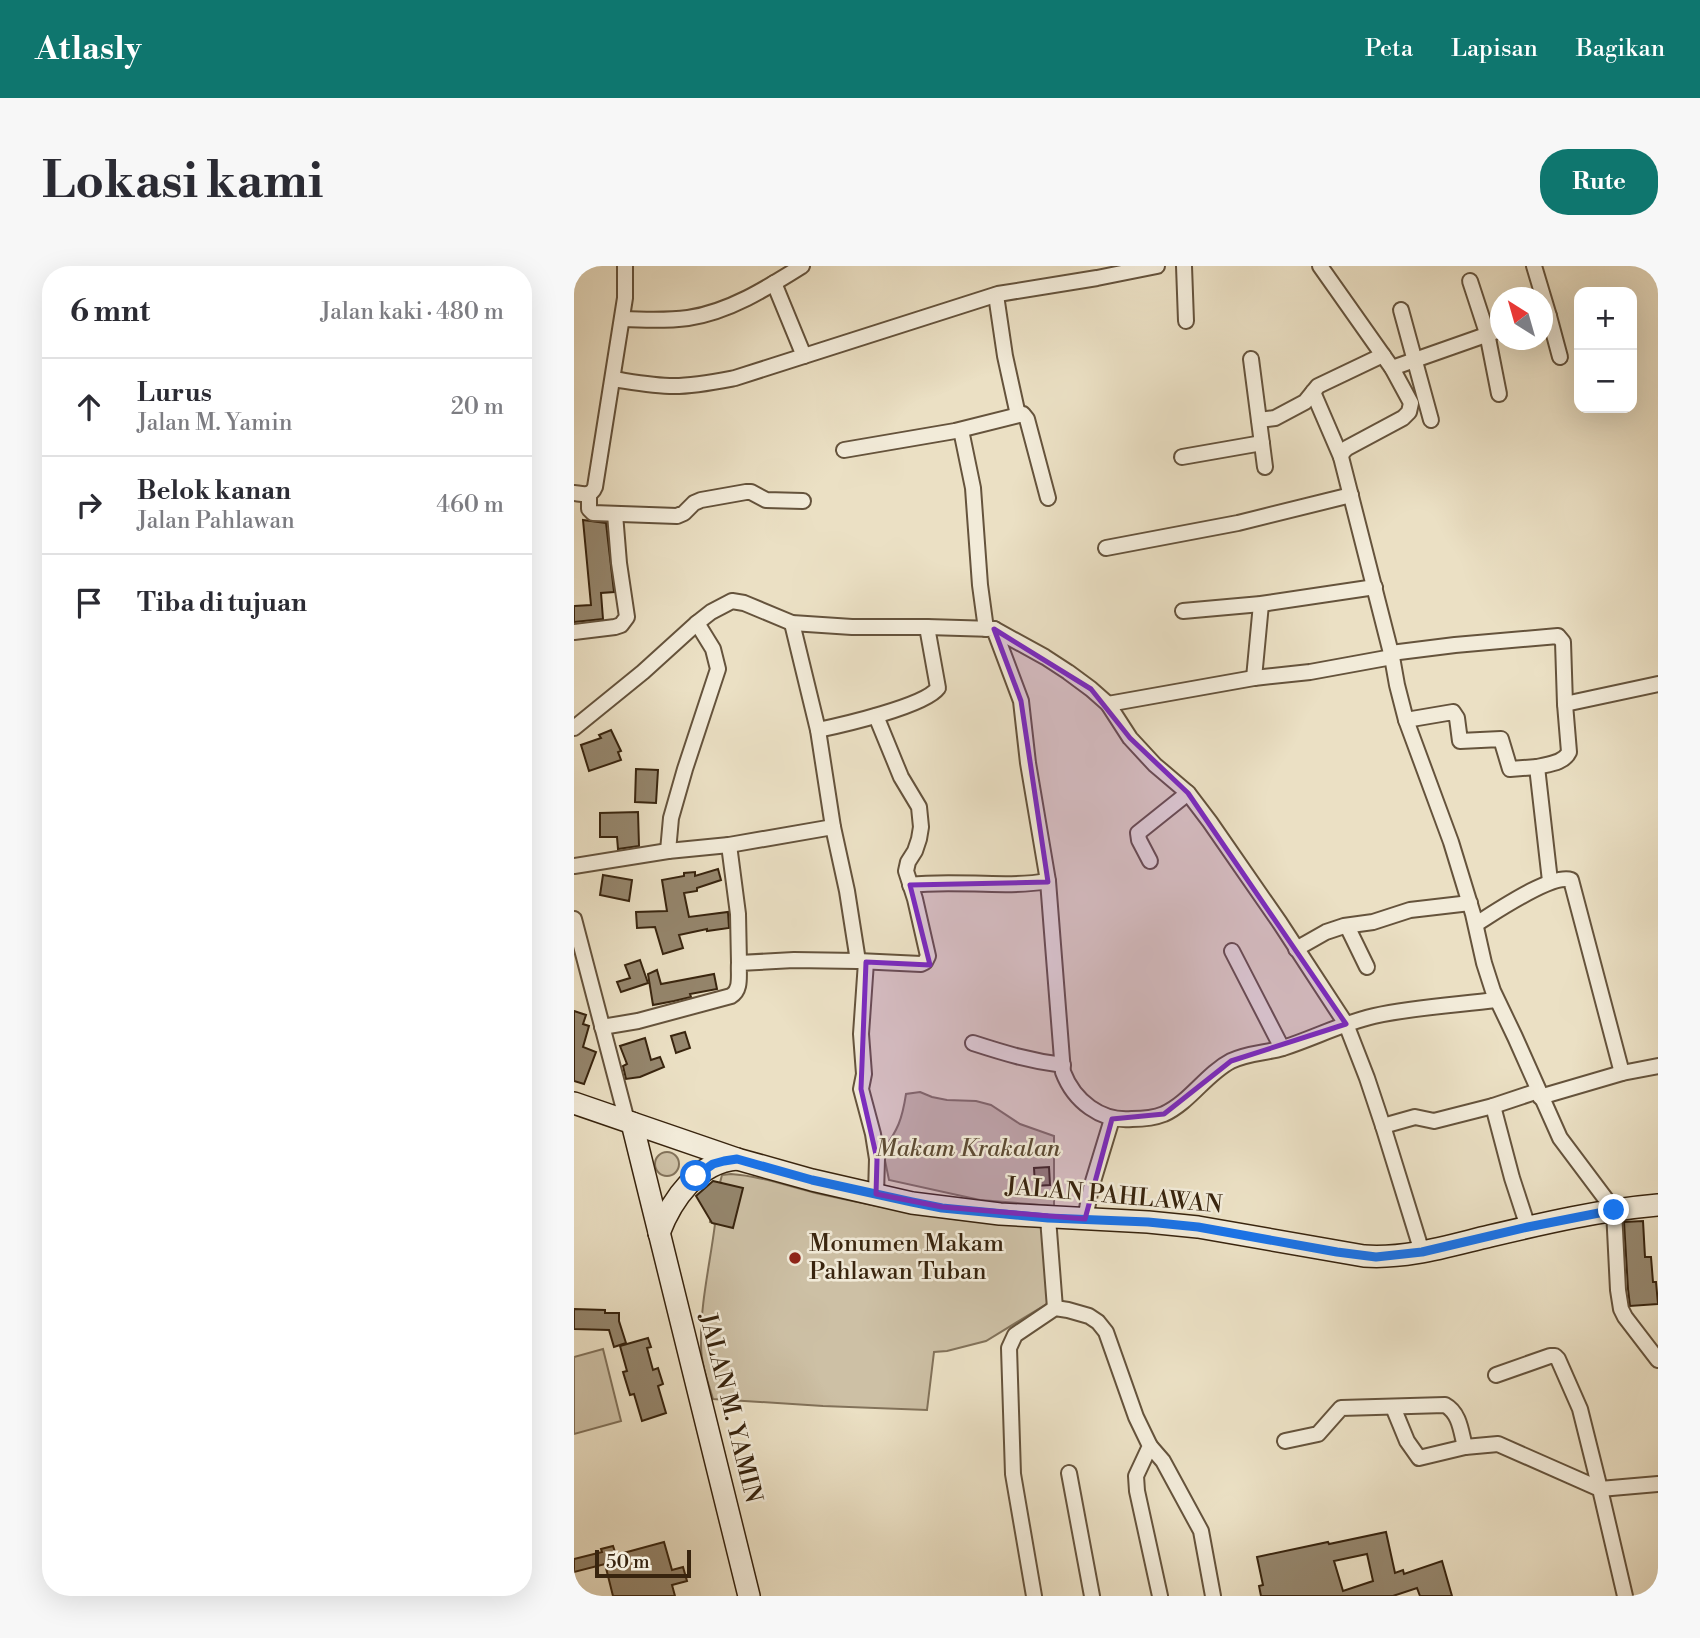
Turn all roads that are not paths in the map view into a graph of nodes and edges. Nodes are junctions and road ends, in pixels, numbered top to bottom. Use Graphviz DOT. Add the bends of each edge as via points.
graph roads {
  1 [pos="625,266"];
  2 [pos="802,266"];
  3 [pos="1157,266"];
  4 [pos="1184,266"];
  5 [pos="1320,266"];
  6 [pos="1534,266"];
  7 [pos="1108,271"];
  8 [pos="1470,281"];
  9 [pos="774,283"];
  10 [pos="1539,287"];
  11 [pos="996,295"];
  12 [pos="1401,310"];
  13 [pos="622,319"];
  14 [pos="1186,320"];
  15 [pos="1490,323"];
  16 [pos="1490,332"];
  17 [pos="1553,337"];
  18 [pos="1496,350"];
  19 [pos="1383,355"];
  20 [pos="804,356"];
  21 [pos="1560,357"];
  22 [pos="1251,359"];
  23 [pos="1415,359"];
  24 [pos="1392,368"];
  25 [pos="613,379"];
  26 [pos="1313,392"];
  27 [pos="1499,394"];
  28 [pos="1018,415"];
  29 [pos="1259,420"];
  30 [pos="1431,420"];
  31 [pos="961,430"];
  32 [pos="1262,443"];
  33 [pos="844,450"];
  34 [pos="1182,457"];
  35 [pos="1341,457"];
  36 [pos="1265,467"];
  37 [pos="581,494"];
  38 [pos="1351,495"];
  39 [pos="1048,498"];
  40 [pos="803,501"];
  41 [pos="615,514"];
  42 [pos="1106,548"];
  43 [pos="1375,587"];
  44 [pos="1261,604"];
  45 [pos="1183,611"];
  46 [pos="697,623"];
  47 [pos="792,623"];
  48 [pos="926,627"];
  49 [pos="990,629"];
  50 [pos="574,632"];
  51 [pos="1392,655"];
  52 [pos="1254,678"];
  53 [pos="1658,684"];
  54 [pos="1108,704"];
  55 [pos="1565,704"];
  56 [pos="876,716"];
  57 [pos="1406,720"];
  58 [pos="574,728"];
  59 [pos="818,730"];
  60 [pos="1537,767"];
  61 [pos="1188,793"];
  62 [pos="833,827"];
  63 [pos="729,845"];
  64 [pos="668,852"];
  65 [pos="1150,861"];
  66 [pos="574,866"];
  67 [pos="1048,881"];
  68 [pos="1550,881"];
  69 [pos="910,885"];
  70 [pos="1470,903"];
  71 [pos="574,919"];
  72 [pos="1476,924"];
  73 [pos="1347,926"];
  74 [pos="1296,949"];
  75 [pos="1232,951"];
  76 [pos="862,961"];
  77 [pos="738,963"];
  78 [pos="1367,967"];
  79 [pos="1496,1000"];
  80 [pos="1346,1024"];
  81 [pos="602,1027"];
  82 [pos="973,1043"];
  83 [pos="1282,1048"];
  84 [pos="1063,1065"];
  85 [pos="1658,1066"];
  86 [pos="1622,1073"];
  87 [pos="1539,1094"];
  88 [pos="574,1103"];
  89 [pos="1493,1106"];
  90 [pos="1112,1119"];
  91 [pos="629,1122"];
  92 [pos="1383,1126"];
  93 [pos="737,1159"];
  94 [pos="876,1194"];
  95 [pos="1658,1205"];
  96 [pos="1614,1210"];
  97 [pos="1048,1218"];
  98 [pos="1085,1219"];
  99 [pos="1528,1227"];
  100 [pos="659,1233"];
  101 [pos="1422,1252"];
  102 [pos="1055,1308"];
  103 [pos="1658,1360"];
  104 [pos="1496,1375"];
  105 [pos="1393,1407"];
  106 [pos="1284,1441"];
  107 [pos="1150,1446"];
  108 [pos="1465,1447"];
  109 [pos="1069,1473"];
  110 [pos="1658,1484"];
  111 [pos="1600,1489"];
  112 [pos="749,1596"];
  113 [pos="1034,1596"];
  114 [pos="1092,1596"];
  115 [pos="1160,1596"];
  116 [pos="1213,1596"];
  117 [pos="1625,1596"];
  1 -- 13 [label="street"];
  2 -- 9 [label="street"];
  3 -- 7 [label="street"];
  4 -- 14 [label="street"];
  5 -- 19 [label="street"];
  6 -- 10 [label="street"];
  7 -- 11 [label="street"];
  8 -- 15 [label="street"];
  9 -- 13 [label="street" via="707,314 669,320"];
  9 -- 20 [label="street"];
  11 -- 20 [label="street"];
  11 -- 28 [label="street"];
  12 -- 23 [label="street"];
  13 -- 25 [label="street"];
  16 -- 23 [label="street"];
  17 -- 21 [label="street"];
  18 -- 27 [label="street"];
  19 -- 24 [label="street"];
  19 -- 26 [label="street" via="1330,379"];
  20 -- 25 [label="street" via="707,383 663,386"];
  22 -- 29 [label="street"];
  23 -- 24 [label="street"];
  23 -- 30 [label="street"];
  24 -- 35 [label="street" via="1410,398 1409,412 1347,448"];
  25 -- 37 [label="street" via="595,487 592,493"];
  26 -- 29 [label="street" via="1275,418"];
  26 -- 35 [label="street"];
  28 -- 31 [label="street"];
  28 -- 39 [label="street" via="1027,419"];
  29 -- 32 [label="street"];
  31 -- 33 [label="street"];
  31 -- 49 [label="street" via="973,488 980,585"];
  32 -- 34 [label="street"];
  32 -- 36 [label="street"];
  35 -- 38 [label="street"];
  37 -- 41 [label="street" via="591,512"];
  38 -- 42 [label="street"];
  38 -- 43 [label="street"];
  40 -- 41 [label="street" via="768,500 746,492 701,499 680,516"];
  41 -- 50 [label="street" via="627,617 621,625"];
  43 -- 44 [label="street"];
  43 -- 51 [label="street"];
  44 -- 45 [label="street"];
  44 -- 52 [label="street"];
  46 -- 47 [label="street" via="735,601"];
  46 -- 58 [label="street"];
  46 -- 64 [label="street" via="713,649 718,669 671,818"];
  47 -- 48 [label="street"];
  47 -- 59 [label="street"];
  48 -- 49 [label="street"];
  48 -- 56 [label="street" via="937,690"];
  49 -- 54 [label="street" via="1045,657"];
  49 -- 67 [label="street" via="1021,701"];
  51 -- 52 [label="street"];
  51 -- 55 [label="street" via="1558,636 1563,642"];
  51 -- 57 [label="street"];
  52 -- 54 [label="street"];
  53 -- 55 [label="street"];
  54 -- 61 [label="street" via="1130,738"];
  55 -- 60 [label="street" via="1568,756"];
  56 -- 59 [label="street"];
  56 -- 69 [label="street" via="919,807 919,839 906,871"];
  57 -- 60 [label="street" via="1454,712 1460,741 1501,739 1510,769"];
  57 -- 70 [label="street"];
  59 -- 62 [label="street"];
  60 -- 68 [label="street"];
  61 -- 65 [label="street" via="1139,832"];
  61 -- 74 [label="street"];
  62 -- 63 [label="street"];
  62 -- 76 [label="street"];
  63 -- 64 [label="street"];
  63 -- 77 [label="street" via="739,929"];
  64 -- 66 [label="street"];
  67 -- 69 [label="street"];
  67 -- 84 [label="street"];
  68 -- 72 [label="street"];
  68 -- 86 [label="street" via="1566,878 1573,885"];
  69 -- 76 [label="street" via="927,960 921,964"];
  70 -- 72 [label="street"];
  70 -- 73 [label="street" via="1410,910"];
  71 -- 81 [label="street"];
  72 -- 79 [label="street"];
  73 -- 74 [label="street"];
  73 -- 78 [label="street"];
  74 -- 80 [label="street"];
  75 -- 83 [label="street"];
  76 -- 77 [label="street"];
  76 -- 94 [label="street" via="861,1089 877,1159"];
  77 -- 81 [label="street" via="738,990 731,996"];
  79 -- 80 [label="street" via="1402,1011"];
  79 -- 87 [label="street"];
  80 -- 83 [label="street"];
  80 -- 92 [label="street"];
  81 -- 91 [label="street"];
  82 -- 84 [label="street"];
  83 -- 90 [label="street" via="1231,1061 1164,1114"];
  84 -- 90 [label="street" via="1065,1079 1090,1109"];
  85 -- 86 [label="street"];
  86 -- 87 [label="street"];
  87 -- 89 [label="street"];
  87 -- 96 [label="street" via="1565,1147"];
  88 -- 91 [label="main road, JALAN PAHLAWAN"];
  89 -- 92 [label="street" via="1434,1121 1415,1117"];
  89 -- 99 [label="street"];
  90 -- 98 [label="street"];
  91 -- 93 [label="main road, JALAN PAHLAWAN"];
  91 -- 100 [label="main road, JALAN M. YAMIN"];
  92 -- 101 [label="street"];
  93 -- 94 [label="main road, JALAN PAHLAWAN"];
  93 -- 100 [label="main road" via="713,1164 696,1176 673,1205"];
  94 -- 97 [label="main road, JALAN PAHLAWAN" via="942,1208"];
  95 -- 96 [label="main road, JALAN PAHLAWAN"];
  96 -- 99 [label="main road, JALAN PAHLAWAN"];
  96 -- 103 [label="street" via="1620,1309"];
  97 -- 98 [label="main road, JALAN PAHLAWAN"];
  97 -- 102 [label="street"];
  98 -- 101 [label="main road, JALAN PAHLAWAN" via="1198,1227 1364,1256"];
  99 -- 101 [label="main road, JALAN PAHLAWAN"];
  100 -- 112 [label="main road, JALAN M. YAMIN"];
  102 -- 107 [label="street" via="1089,1316 1106,1332"];
  102 -- 113 [label="street" via="1015,1335 1009,1348 1013,1474"];
  104 -- 111 [label="street" via="1550,1356 1558,1359 1580,1409"];
  105 -- 106 [label="street" via="1341,1408 1318,1434"];
  105 -- 108 [label="street" via="1448,1406 1457,1417"];
  105 -- 108 [label="street" via="1419,1458"];
  107 -- 115 [label="street" via="1136,1476 1137,1491"];
  107 -- 116 [label="street" via="1201,1531"];
  108 -- 111 [label="street" via="1498,1444"];
  109 -- 114 [label="street"];
  110 -- 111 [label="street"];
  111 -- 117 [label="street"];
}
